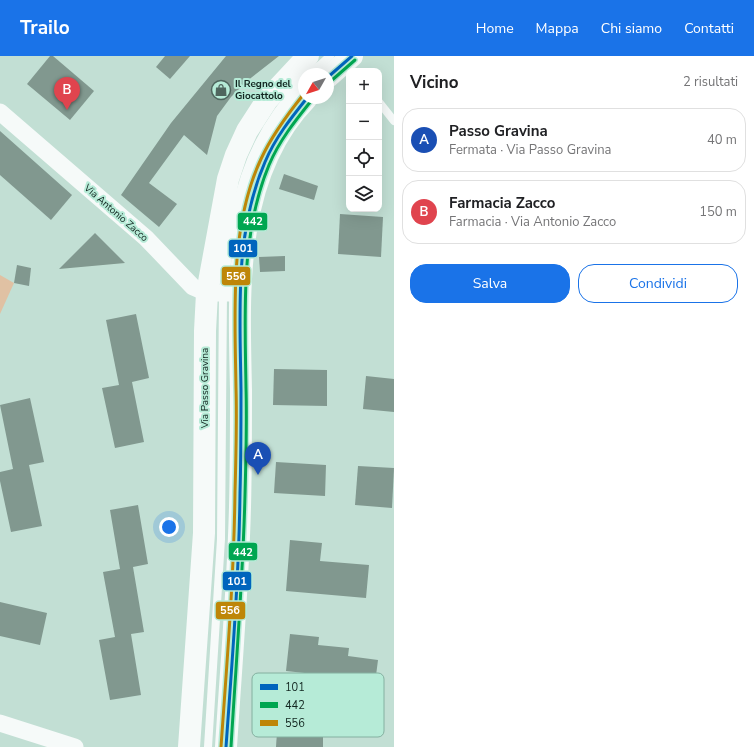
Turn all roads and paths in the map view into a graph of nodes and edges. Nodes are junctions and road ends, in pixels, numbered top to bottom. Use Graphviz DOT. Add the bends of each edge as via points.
graph roads {
  1 [pos="308,56"];
  2 [pos="345,61"];
  3 [pos="326,68"];
  4 [pos="334,71"];
  5 [pos="298,86"];
  6 [pos="302,104"];
  7 [pos="381,104"];
  8 [pos="0,112"];
  9 [pos="394,121"];
  10 [pos="223,293"];
  11 [pos="0,722"];
  12 [pos="75,747"];
  13 [pos="189,747"];
  14 [pos="208,747"];
  15 [pos="226,747"];
  1 -- 10 [label="main road, Via Passo Gravina" via="267,100 247,131 236,155 228,179"];
  2 -- 3 [label="lane"];
  2 -- 4 [label="main road"];
  5 -- 10 [label="lane" via="268,125 245,172 235,212"];
  6 -- 10 [label="main road, Via Passo Gravina" via="273,145 259,177 247,226"];
  7 -- 9 [label="lane"];
  8 -- 10 [label="street, Via Antonio Zacco" via="146,238 182,278 194,287"];
  10 -- 13 [label="main road, Via Passo Gravina" via="205,331 204,533"];
  10 -- 14 [label="lane" via="221,539"];
  10 -- 15 [label="main road, Via Passo Gravina" via="242,436 239,534"];
  11 -- 12 [label="street"];
}
